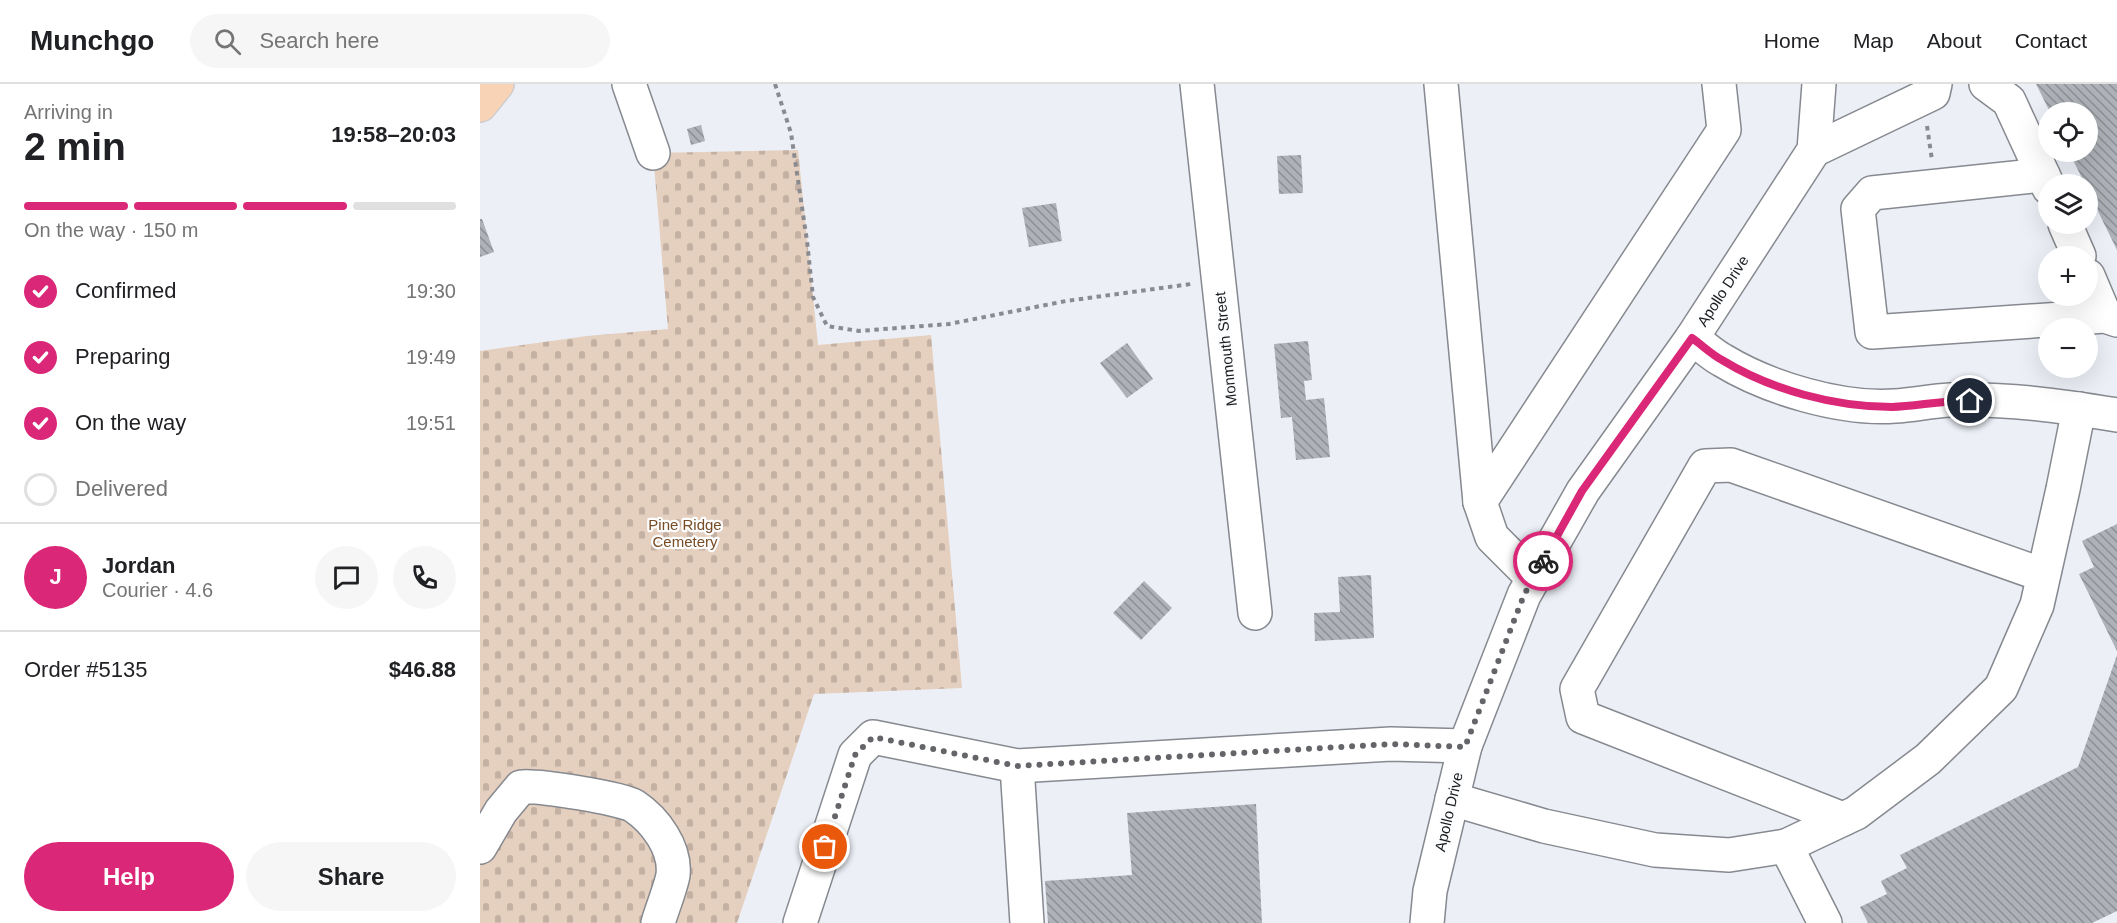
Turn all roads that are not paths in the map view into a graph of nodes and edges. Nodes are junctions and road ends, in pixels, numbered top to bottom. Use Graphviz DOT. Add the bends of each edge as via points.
graph roads {
  1 [pos="497,84"];
  2 [pos="629,84"];
  3 [pos="1197,84"];
  4 [pos="1441,84"];
  5 [pos="1719,84"];
  6 [pos="1819,84"];
  7 [pos="1935,84"];
  8 [pos="1986,84"];
  9 [pos="480,105"];
  10 [pos="1814,150"];
  11 [pos="653,153"];
  12 [pos="2042,174"];
  13 [pos="2038,182"];
  14 [pos="2098,294"];
  15 [pos="2111,318"];
  16 [pos="1692,338"];
  17 [pos="2079,409"];
  18 [pos="2117,415"];
  19 [pos="1480,502"];
  20 [pos="2043,575"];
  21 [pos="1533,578"];
  22 [pos="1255,613"];
  23 [pos="1465,747"];
  24 [pos="1017,766"];
  25 [pos="1452,799"];
  26 [pos="1844,819"];
  27 [pos="1786,846"];
  28 [pos="480,847"];
  29 [pos="658,923"];
  30 [pos="800,923"];
  31 [pos="1027,923"];
  32 [pos="1427,923"];
  33 [pos="1825,923"];
  1 -- 9 [label="main road"];
  2 -- 11 [label="street"];
  3 -- 22 [label="street, Monmouth Street"];
  4 -- 19 [label="street"];
  5 -- 19 [label="street" via="1724,130"];
  6 -- 10 [label="street, Apollo Drive"];
  7 -- 10 [label="street" via="1933,93"];
  8 -- 12 [label="street" via="2009,101"];
  10 -- 16 [label="street, Apollo Drive"];
  13 -- 15 [label="street" via="1931,186 1872,193 1858,209 1872,332"];
  14 -- 15 [label="street"];
  16 -- 17 [label="street" via="1748,374 1817,398 1894,407 1949,400"];
  16 -- 21 [label="street, Apollo Drive" via="1582,491"];
  17 -- 18 [label="street"];
  17 -- 20 [label="street"];
  19 -- 21 [label="street" via="1492,537"];
  20 -- 26 [label="street" via="2037,605 2001,688 1928,759"];
  20 -- 26 [label="street" via="1731,465 1706,466 1577,688 1583,717"];
  21 -- 23 [label="street, Apollo Drive"];
  23 -- 24 [label="street" via="1391,744"];
  23 -- 25 [label="street, Apollo Drive"];
  24 -- 30 [label="street" via="873,737 855,755"];
  24 -- 31 [label="street"];
  25 -- 27 [label="street" via="1544,826 1655,850 1729,855"];
  25 -- 32 [label="street, Apollo Drive" via="1430,891"];
  26 -- 27 [label="street"];
  27 -- 33 [label="street"];
  28 -- 29 [label="street" via="521,787 571,791 632,804 655,824 670,850 673,874"];
}
